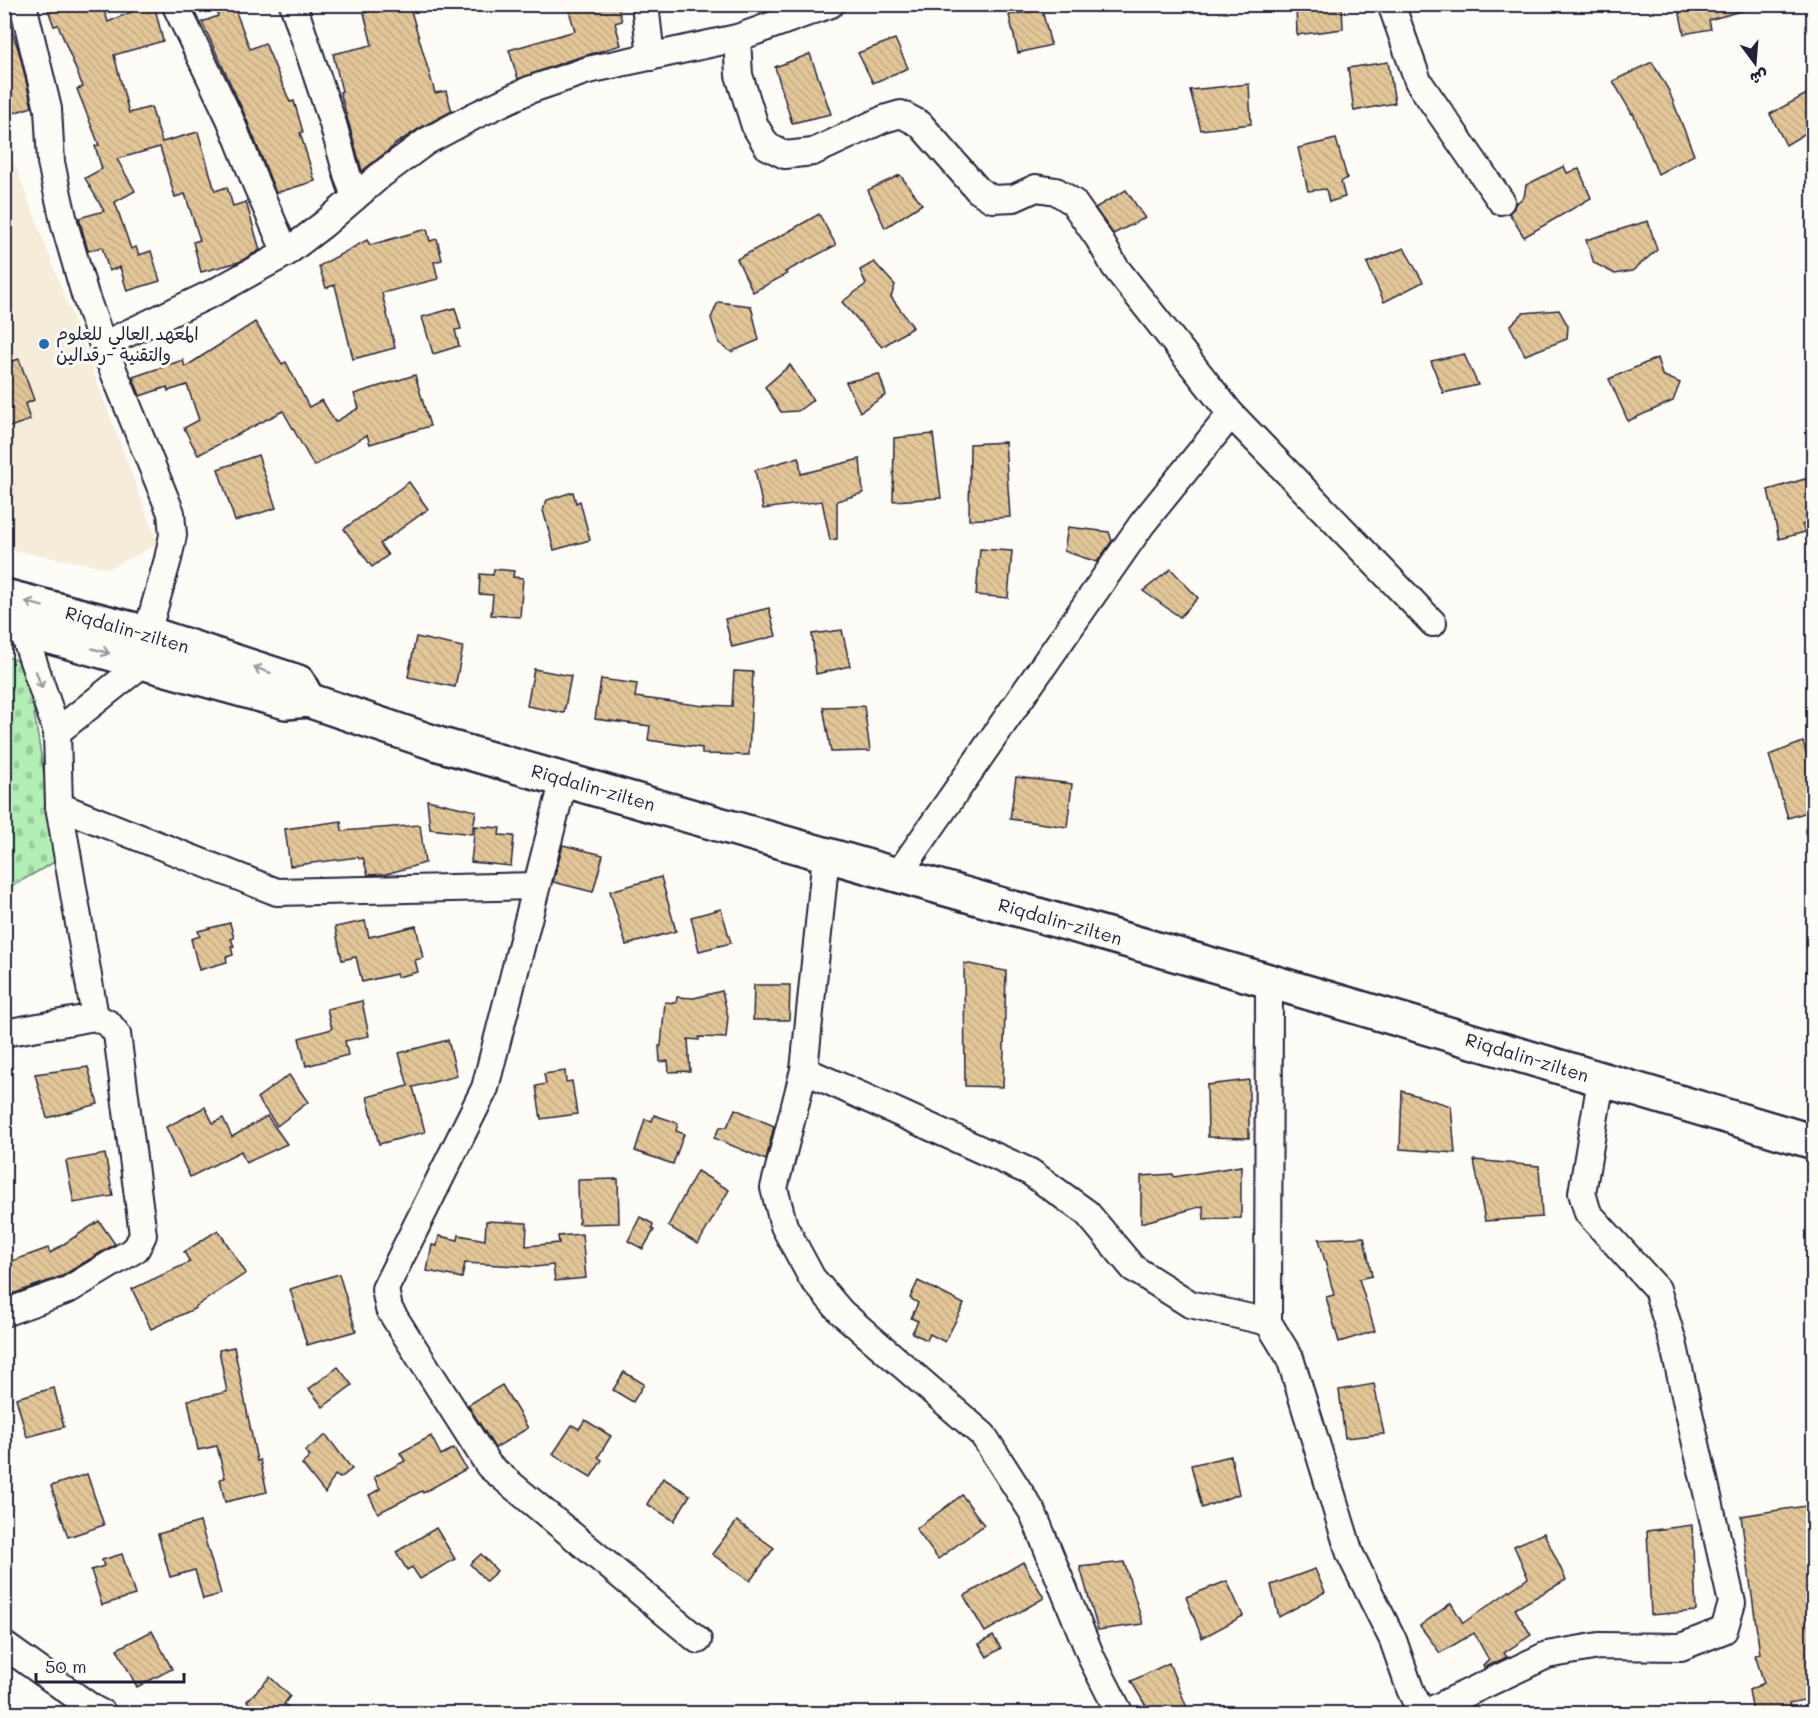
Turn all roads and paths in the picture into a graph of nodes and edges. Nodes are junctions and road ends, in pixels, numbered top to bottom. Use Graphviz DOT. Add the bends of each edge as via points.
graph roads {
  1 [pos="23,4"];
  2 [pos="175,4"];
  3 [pos="293,4"];
  4 [pos="645,4"];
  5 [pos="831,4"];
  6 [pos="1392,4"];
  7 [pos="737,38"];
  8 [pos="651,57"];
  9 [pos="356,196"];
  10 [pos="1501,201"];
  11 [pos="286,253"];
  12 [pos="103,345"];
  13 [pos="1231,414"];
  14 [pos="4,596"];
  15 [pos="1433,623"];
  16 [pos="13,626"];
  17 [pos="145,648"];
  18 [pos="57,732"];
  19 [pos="564,779"];
  20 [pos="59,806"];
  21 [pos="826,855"];
  22 [pos="897,876"];
  23 [pos="536,886"];
  24 [pos="1269,981"];
  25 [pos="95,1017"];
  26 [pos="4,1033"];
  27 [pos="804,1070"];
  28 [pos="1601,1080"];
  29 [pos="1814,1142"];
  30 [pos="4,1313"];
  31 [pos="1268,1322"];
  32 [pos="698,1640"];
  33 [pos="4,1645"];
  34 [pos="98,1712"];
  35 [pos="1119,1713"];
  36 [pos="1422,1713"];
  1 -- 12 [label="street" via="48,109 51,162 63,216"];
  2 -- 11 [label="street" via="230,119"];
  3 -- 9 [label="street"];
  4 -- 8 [label="street"];
  5 -- 7 [label="street"];
  6 -- 10 [label="street" via="1418,81"];
  7 -- 8 [label="street"];
  7 -- 13 [label="street" via="739,75 755,126 767,146 785,155 813,152 902,114 920,124 978,190 992,199 1014,198 1036,188 1056,191 1073,202 1115,267"];
  8 -- 9 [label="street" via="588,70 530,90 474,116 427,141"];
  9 -- 11 [label="street"];
  11 -- 12 [label="street"];
  12 -- 17 [label="street" via="171,513 173,535"];
  13 -- 15 [label="street"];
  13 -- 22 [label="street" via="1142,524"];
  17 -- 14 [label="main road, Riqdalin-zilten, one-way"];
  16 -- 17 [label="main road, Riqdalin-zilten, one-way"];
  16 -- 18 [label="street, one-way"];
  17 -- 18 [label="street"];
  17 -- 19 [label="main road, Riqdalin-zilten" via="298,682 308,700 438,744"];
  18 -- 20 [label="street"];
  19 -- 21 [label="main road, Riqdalin-zilten"];
  19 -- 23 [label="street"];
  20 -- 23 [label="street" via="277,892"];
  20 -- 25 [label="street"];
  21 -- 22 [label="main road, Riqdalin-zilten"];
  21 -- 27 [label="street"];
  22 -- 24 [label="main road, Riqdalin-zilten"];
  23 -- 32 [label="street" via="485,1088 385,1289 389,1309 489,1466"];
  24 -- 28 [label="main road, Riqdalin-zilten"];
  24 -- 31 [label="street"];
  25 -- 26 [label="street"];
  25 -- 30 [label="street" via="109,1024 117,1034 143,1235 136,1249 68,1290"];
  27 -- 31 [label="street" via="1030,1172 1087,1213 1132,1268 1190,1304"];
  27 -- 35 [label="street" via="774,1188 784,1226 812,1278 841,1312 983,1435 1033,1513 1092,1659"];
  28 -- 29 [label="main road, Riqdalin-zilten"];
  28 -- 36 [label="street" via="1582,1193 1588,1212 1657,1289 1673,1342 1732,1603 1724,1630 1681,1647 1599,1646 1547,1655"];
  31 -- 36 [label="street" via="1290,1358 1350,1554 1393,1640"];
  33 -- 34 [label="street"];
}
